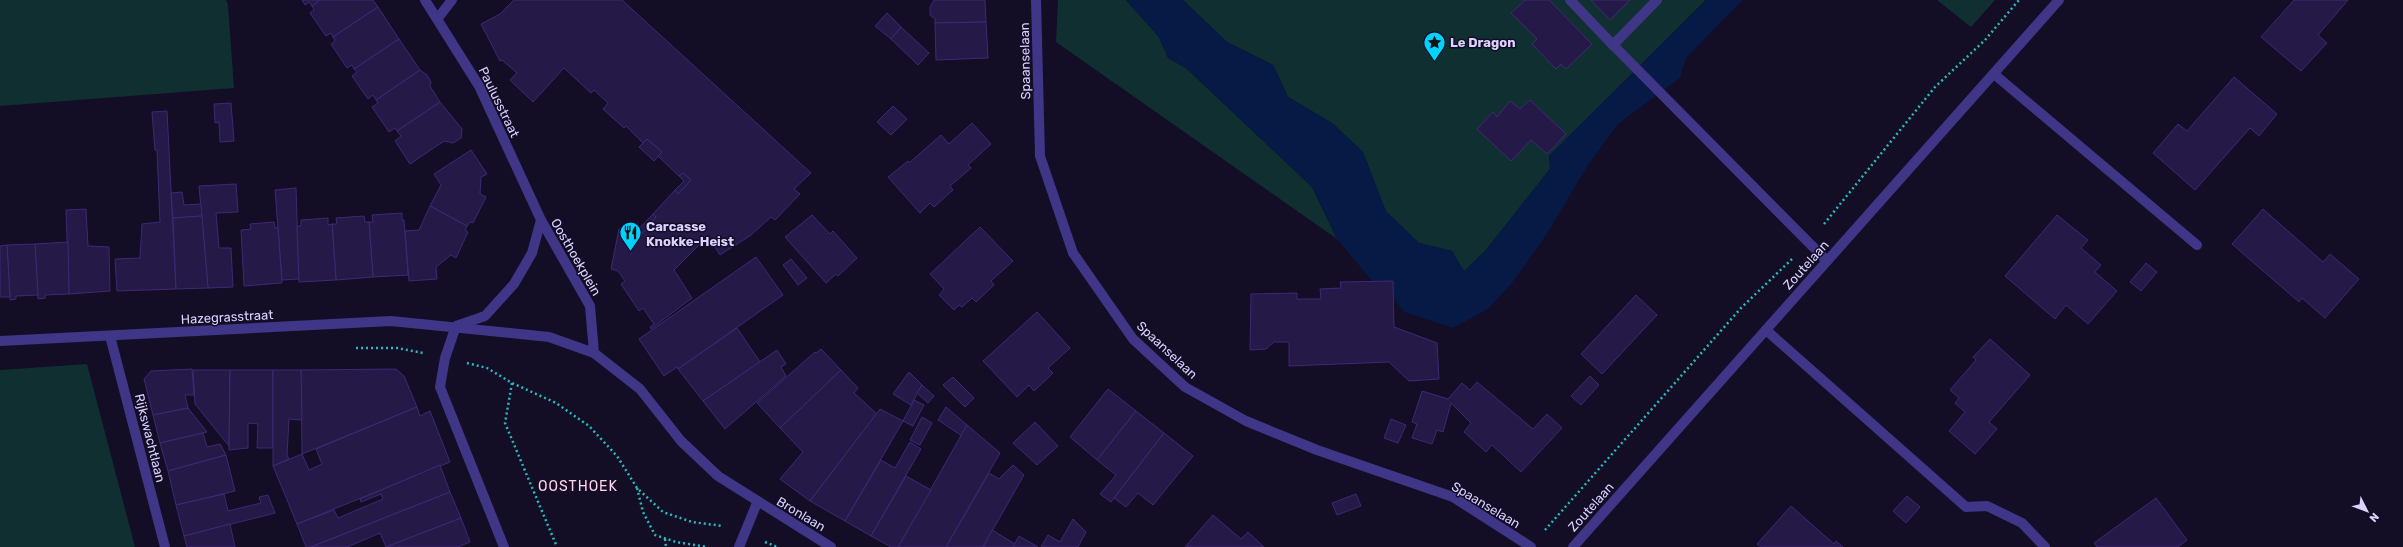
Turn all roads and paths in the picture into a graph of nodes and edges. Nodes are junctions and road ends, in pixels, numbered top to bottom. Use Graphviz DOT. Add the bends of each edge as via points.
graph roads {
  1 [pos="426,0"];
  2 [pos="452,0"];
  3 [pos="1036,0"];
  4 [pos="1570,0"];
  5 [pos="1657,0"];
  6 [pos="2019,0"];
  7 [pos="2059,0"];
  8 [pos="438,18"];
  9 [pos="1612,45"];
  10 [pos="1994,74"];
  11 [pos="541,220"];
  12 [pos="1808,243"];
  13 [pos="2197,245"];
  14 [pos="1827,261"];
  15 [pos="456,326"];
  16 [pos="1766,330"];
  17 [pos="110,336"];
  18 [pos="0,341"];
  19 [pos="594,353"];
  20 [pos="445,358"];
  21 [pos="512,383"];
  22 [pos="637,488"];
  23 [pos="758,503"];
  24 [pos="744,534"];
  25 [pos="665,538"];
  26 [pos="165,547"];
  27 [pos="504,547"];
  28 [pos="557,547"];
  29 [pos="666,547"];
  30 [pos="708,547"];
  31 [pos="739,547"];
  32 [pos="778,547"];
  33 [pos="831,547"];
  34 [pos="1530,547"];
  35 [pos="1573,547"];
  36 [pos="2046,547"];
  1 -- 8 [label="street, Paulusstraat"];
  2 -- 8 [label="street"];
  3 -- 34 [label="street, Spaanselaan" via="1040,156 1073,253 1133,340 1185,387 1246,421 1317,450 1453,497"];
  4 -- 9 [label="street"];
  5 -- 9 [label="street"];
  6 -- 12 [label="path" via="1985,40 1935,87"];
  7 -- 10 [label="street, Zoutelaan"];
  8 -- 11 [label="street, Paulusstraat" via="479,86"];
  9 -- 12 [label="street"];
  10 -- 13 [label="street"];
  10 -- 14 [label="street, Zoutelaan"];
  11 -- 15 [label="street, Oosthoekplein" via="532,253 514,284 485,316"];
  11 -- 19 [label="street, Oosthoekplein" via="590,306"];
  12 -- 14 [label="street"];
  12 -- 34 [label="path" via="1741,308"];
  14 -- 16 [label="street, Zoutelaan"];
  15 -- 17 [label="street, Hazegrasstraat" via="391,322"];
  15 -- 19 [label="street" via="549,337"];
  15 -- 20 [label="street"];
  16 -- 35 [label="street, Zoutelaan"];
  16 -- 36 [label="street" via="1966,507 1987,506 2022,523"];
  17 -- 18 [label="street, Hazegrasstraat"];
  17 -- 26 [label="street, Rijkswachtlaan"];
  19 -- 23 [label="street" via="640,389 681,441 718,476"];
  20 -- 21 [label="path" via="487,368"];
  20 -- 27 [label="street" via="440,387"];
  21 -- 22 [label="path" via="556,403 589,426 617,456"];
  21 -- 28 [label="path" via="505,423"];
  22 -- 24 [label="path" via="663,512 692,522 717,524"];
  22 -- 25 [label="path" via="643,512 656,535"];
  23 -- 24 [label="street"];
  23 -- 33 [label="street, Bronlaan"];
  24 -- 31 [label="street"];
  24 -- 32 [label="path"];
  25 -- 29 [label="path"];
  25 -- 30 [label="path"];
}
